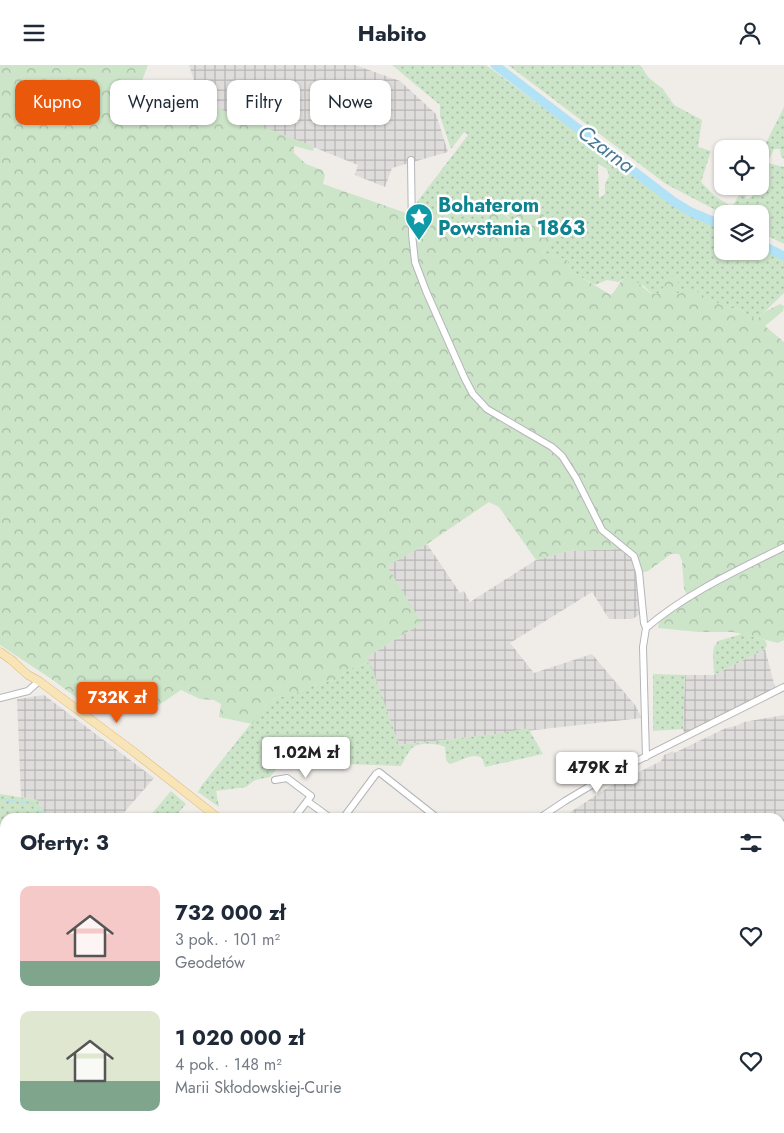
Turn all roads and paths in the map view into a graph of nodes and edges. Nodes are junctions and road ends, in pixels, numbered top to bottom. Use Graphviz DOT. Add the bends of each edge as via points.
graph roads {
  1 [pos="411,160"];
  2 [pos="784,547"];
  3 [pos="646,628"];
  4 [pos="0,652"];
  5 [pos="39,681"];
  6 [pos="784,687"];
  7 [pos="0,698"];
  8 [pos="646,757"];
  9 [pos="275,780"];
  10 [pos="307,801"];
  11 [pos="212,813"];
  12 [pos="298,813"];
  13 [pos="324,813"];
  14 [pos="347,813"];
  15 [pos="431,813"];
  16 [pos="547,813"];
  1 -- 3 [label="street" via="415,262 465,379 487,409 562,456 602,530 634,556"];
  2 -- 3 [label="street" via="707,585"];
  3 -- 8 [label="street" via="643,647"];
  4 -- 5 [label="main road"];
  5 -- 7 [label="street" via="28,691"];
  5 -- 11 [label="main road"];
  6 -- 8 [label="street"];
  8 -- 16 [label="street" via="575,794"];
  9 -- 10 [label="street" via="287,778 311,796"];
  10 -- 12 [label="street"];
  10 -- 13 [label="street"];
  14 -- 15 [label="street" via="379,772"];
}
